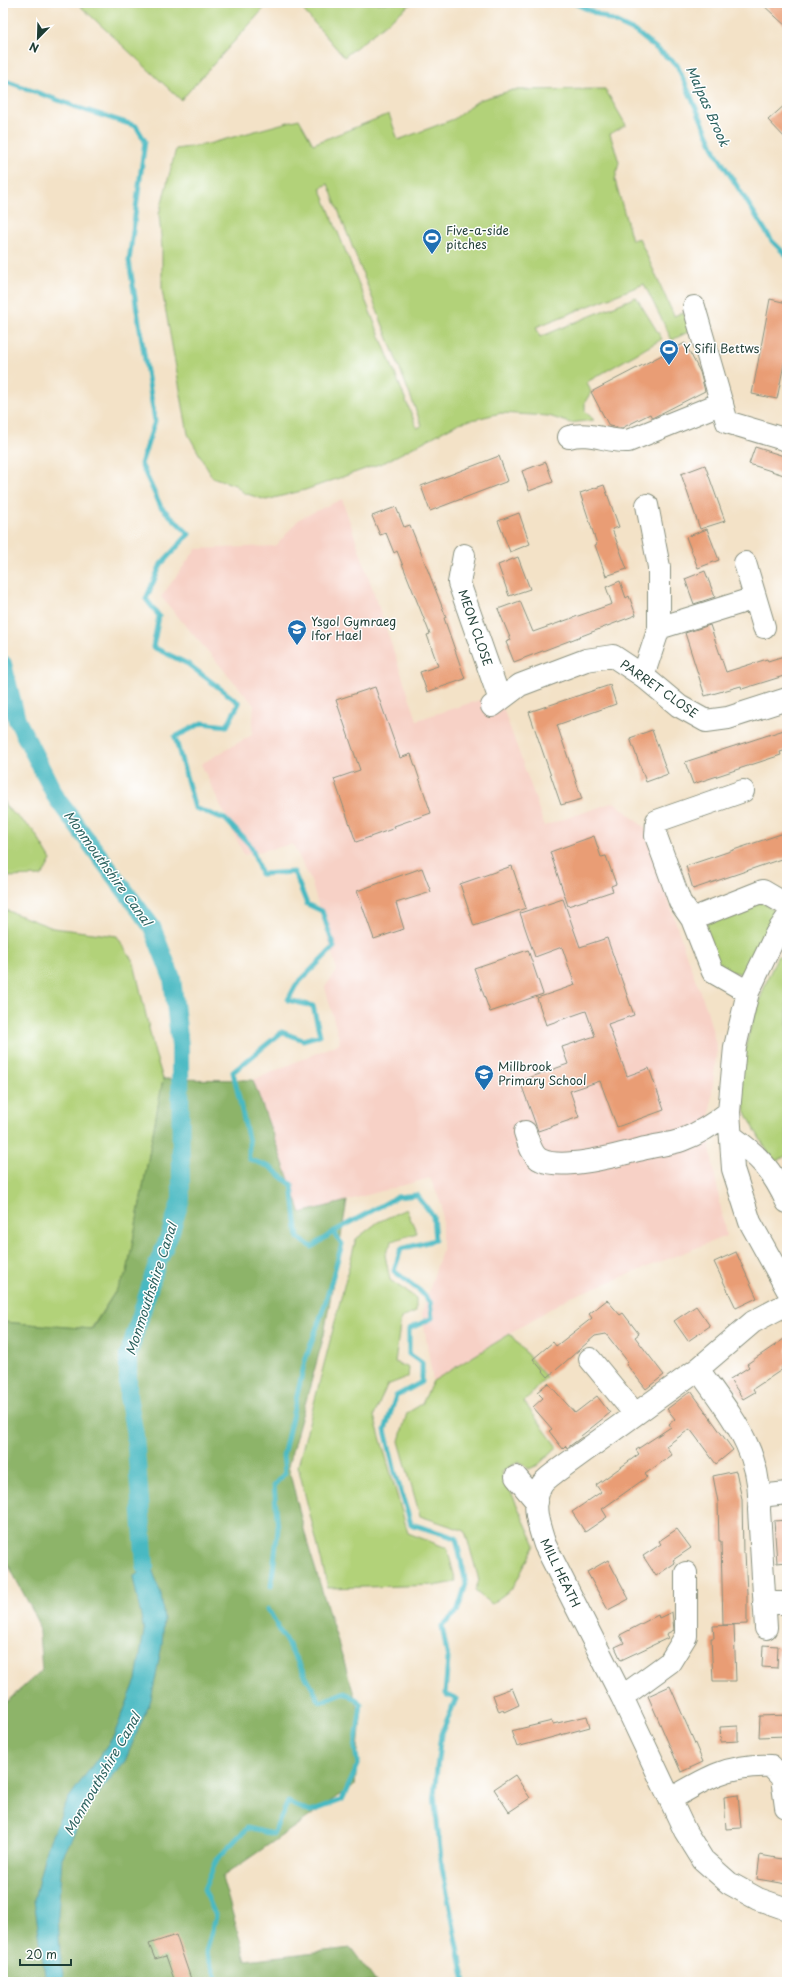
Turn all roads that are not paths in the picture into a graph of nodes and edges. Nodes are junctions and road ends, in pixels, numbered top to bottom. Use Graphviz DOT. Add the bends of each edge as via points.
graph roads {
  1 [pos="694,307"];
  2 [pos="724,412"];
  3 [pos="569,437"];
  4 [pos="787,440"];
  5 [pos="648,505"];
  6 [pos="464,555"];
  7 [pos="745,563"];
  8 [pos="756,598"];
  9 [pos="764,627"];
  10 [pos="659,628"];
  11 [pos="643,676"];
  12 [pos="787,698"];
  13 [pos="496,703"];
  14 [pos="743,791"];
  15 [pos="787,905"];
  16 [pos="692,919"];
  17 [pos="783,933"];
  18 [pos="748,992"];
  19 [pos="729,1112"];
  20 [pos="525,1132"];
  21 [pos="732,1136"];
  22 [pos="787,1202"];
  23 [pos="787,1289"];
  24 [pos="787,1304"];
  25 [pos="590,1359"];
  26 [pos="698,1369"];
  27 [pos="635,1414"];
  28 [pos="516,1477"];
  29 [pos="787,1493"];
  30 [pos="760,1496"];
  31 [pos="536,1502"];
  32 [pos="686,1573"];
  33 [pos="764,1603"];
  34 [pos="787,1603"];
  35 [pos="766,1628"];
  36 [pos="622,1697"];
  37 [pos="671,1799"];
  38 [pos="786,1807"];
  39 [pos="787,1909"];
  1 -- 2 [label="street"];
  2 -- 3 [label="street" via="628,441 615,442 577,434"];
  2 -- 4 [label="street"];
  5 -- 10 [label="street" via="659,567"];
  6 -- 13 [label="street, MEON CLOSE" via="459,583"];
  7 -- 8 [label="street"];
  8 -- 9 [label="street"];
  8 -- 10 [label="street"];
  10 -- 11 [label="street"];
  11 -- 12 [label="street, PARRET CLOSE" via="679,706 706,721 728,718"];
  11 -- 13 [label="street, PARRET CLOSE" via="613,656 586,660 520,685"];
  14 -- 16 [label="street" via="657,821 656,836 680,902"];
  15 -- 16 [label="street" via="763,891"];
  16 -- 18 [label="street" via="712,972"];
  17 -- 18 [label="street"];
  18 -- 19 [label="street" via="734,1047"];
  19 -- 20 [label="street" via="717,1122 682,1140 570,1164 540,1160 530,1146"];
  19 -- 21 [label="street"];
  21 -- 22 [label="street" via="756,1154 778,1182"];
  21 -- 23 [label="street" via="733,1169 750,1222"];
  24 -- 26 [label="street, MILL HEATH" via="753,1322"];
  25 -- 27 [label="street"];
  26 -- 27 [label="street, MILL HEATH"];
  26 -- 30 [label="street" via="743,1434 753,1456"];
  27 -- 31 [label="street, MILL HEATH" via="541,1485"];
  28 -- 31 [label="street"];
  29 -- 30 [label="street"];
  30 -- 33 [label="street"];
  31 -- 36 [label="street, MILL HEATH" via="538,1523 545,1545"];
  32 -- 36 [label="street" via="678,1596 686,1636 670,1662"];
  33 -- 34 [label="street"];
  33 -- 35 [label="street"];
  36 -- 37 [label="street, MILL HEATH"];
  37 -- 38 [label="street" via="709,1776 750,1765 771,1766 782,1778"];
  37 -- 39 [label="street, MILL HEATH" via="685,1831 703,1860 729,1883 758,1899"];
}
